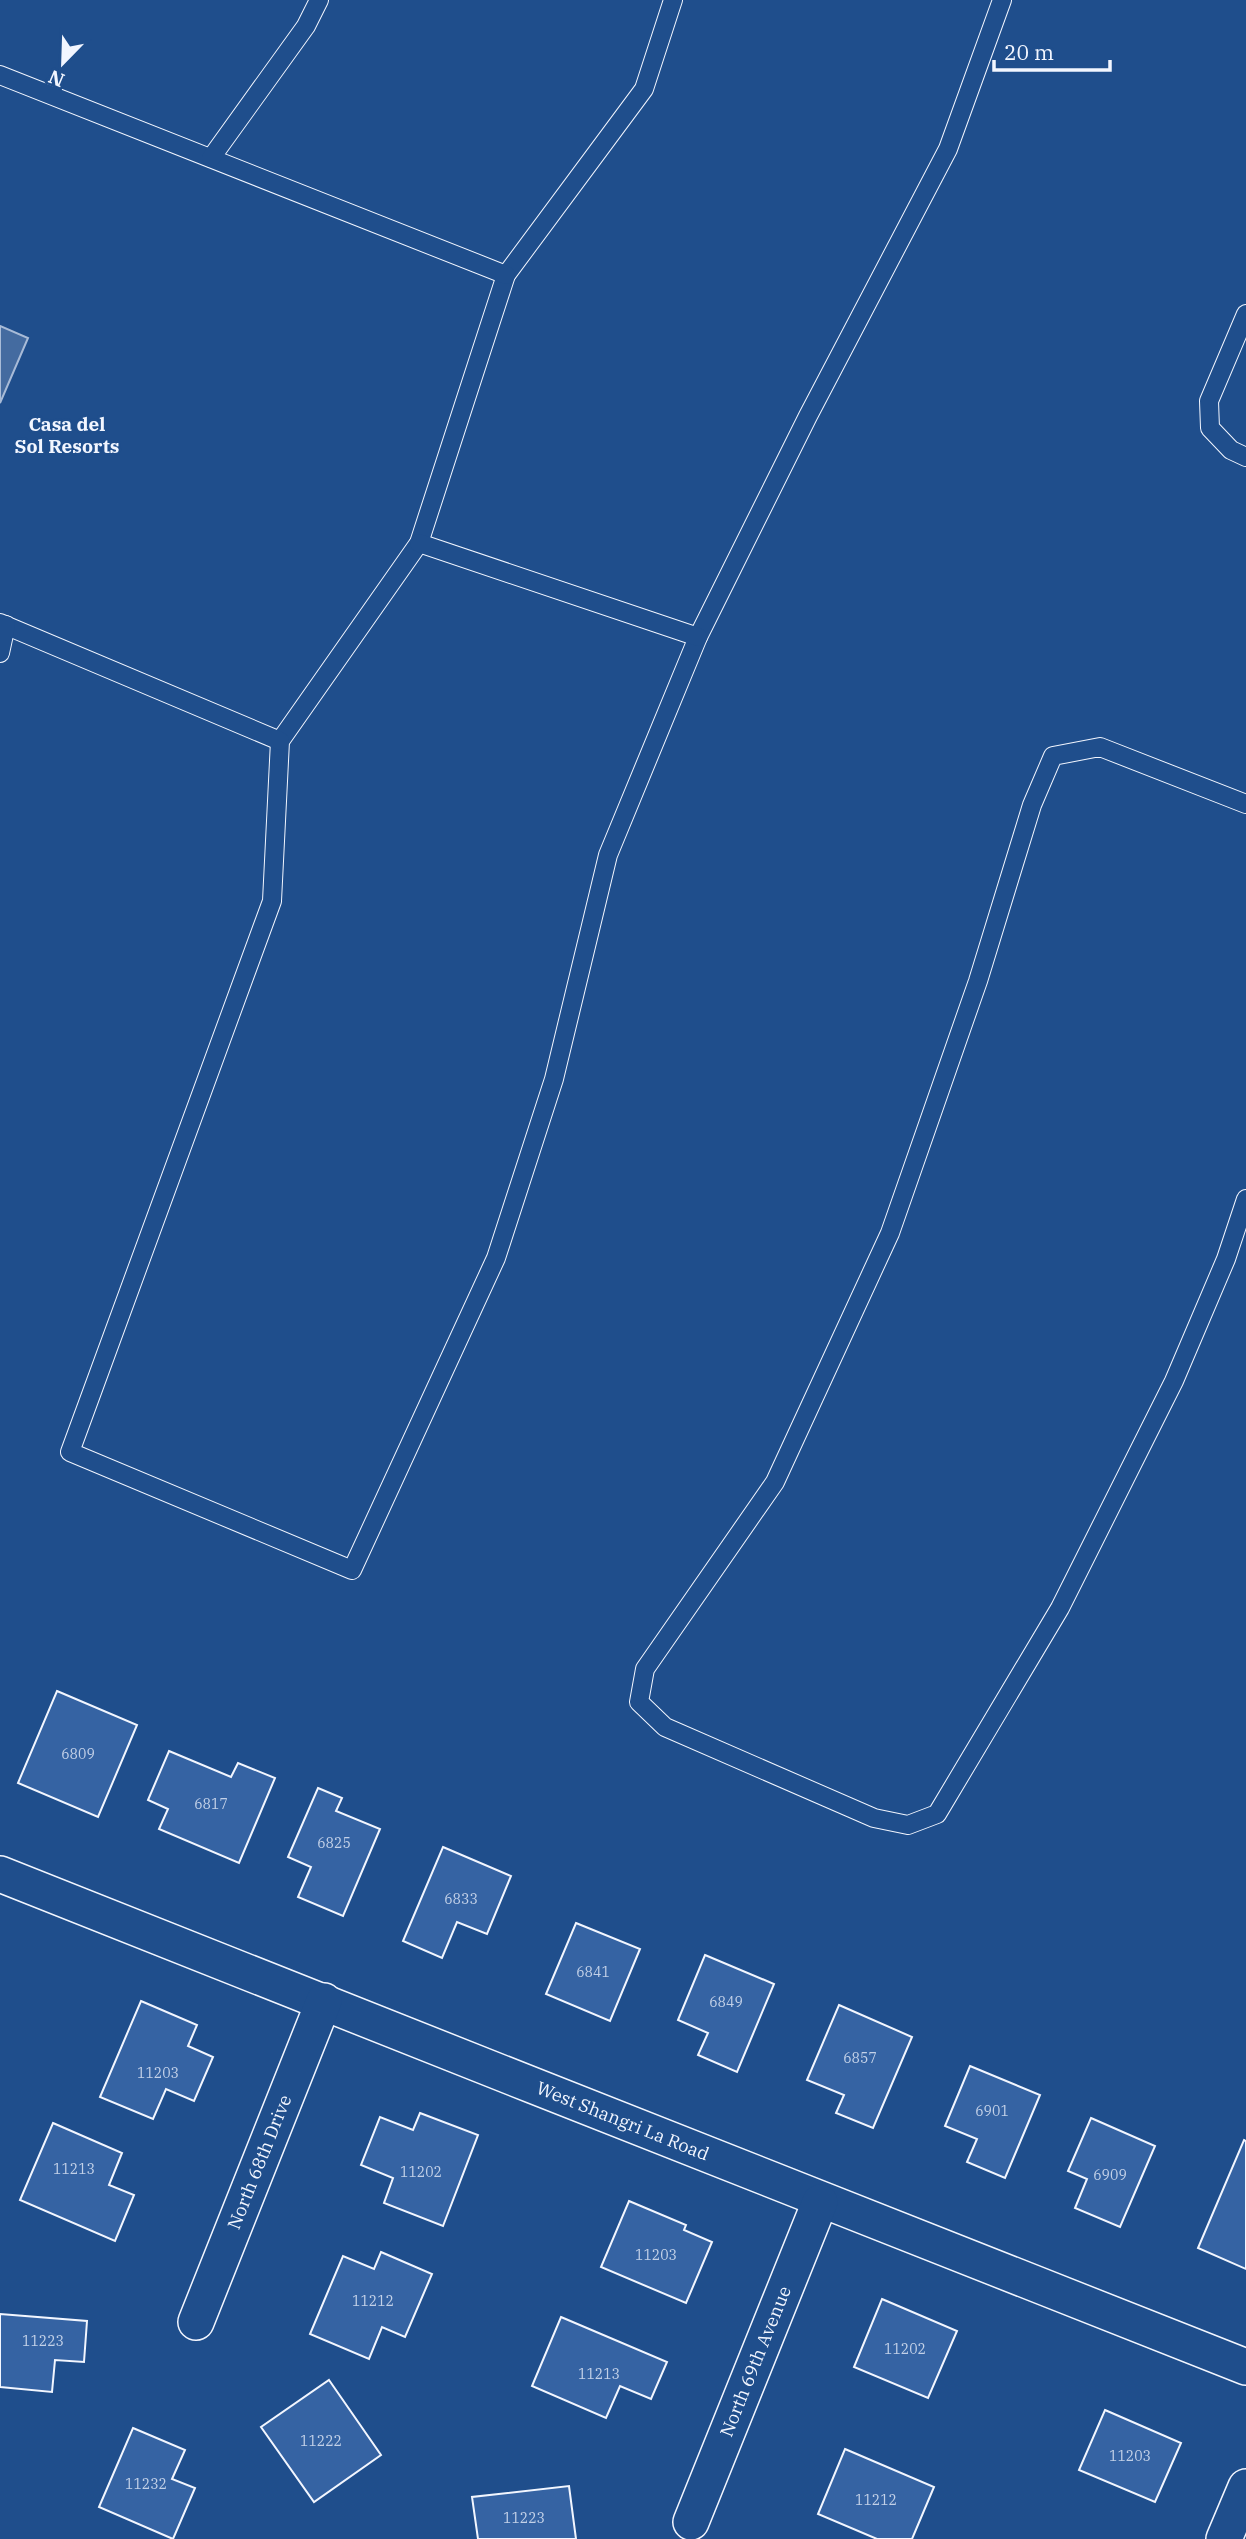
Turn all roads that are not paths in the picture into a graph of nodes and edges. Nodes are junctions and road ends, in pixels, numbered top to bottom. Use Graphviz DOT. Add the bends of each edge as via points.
graph roads {
  1 [pos="319,0"];
  2 [pos="673,0"];
  3 [pos="1002,0"];
  4 [pos="0,75"];
  5 [pos="211,158"];
  6 [pos="506,275"];
  7 [pos="1246,314"];
  8 [pos="1246,457"];
  9 [pos="419,543"];
  10 [pos="3,624"];
  11 [pos="698,638"];
  12 [pos="0,653"];
  13 [pos="280,741"];
  14 [pos="1246,804"];
  15 [pos="1246,1199"];
  16 [pos="0,1874"];
  17 [pos="324,2001"];
  18 [pos="820,2202"];
  19 [pos="196,2322"];
  20 [pos="1246,2367"];
  21 [pos="1246,2487"];
  22 [pos="691,2522"];
  23 [pos="1224,2539"];
  1 -- 5 [label="lane" via="306,26"];
  2 -- 6 [label="lane" via="644,89"];
  3 -- 11 [label="lane" via="948,149"];
  4 -- 5 [label="lane"];
  5 -- 6 [label="lane"];
  6 -- 9 [label="lane"];
  7 -- 8 [label="lane" via="1209,401 1210,428 1231,450"];
  9 -- 11 [label="lane"];
  9 -- 13 [label="lane"];
  10 -- 12 [label="lane"];
  10 -- 13 [label="lane"];
  11 -- 13 [label="lane" via="608,855 554,1079 496,1258 352,1570 70,1452 272,901"];
  14 -- 15 [label="lane" via="1100,747 1053,756 1032,805 978,981 890,1233 775,1482 645,1669 639,1702 665,1727 874,1818 908,1825 937,1814 1060,1608 1168,1393"];
  16 -- 17 [label="street, West Shangri La Road"];
  17 -- 18 [label="street, West Shangri La Road"];
  17 -- 19 [label="street, North 68th Drive"];
  18 -- 20 [label="street, West Shangri La Road"];
  18 -- 22 [label="street, North 69th Avenue"];
  21 -- 23 [label="street"];
}
